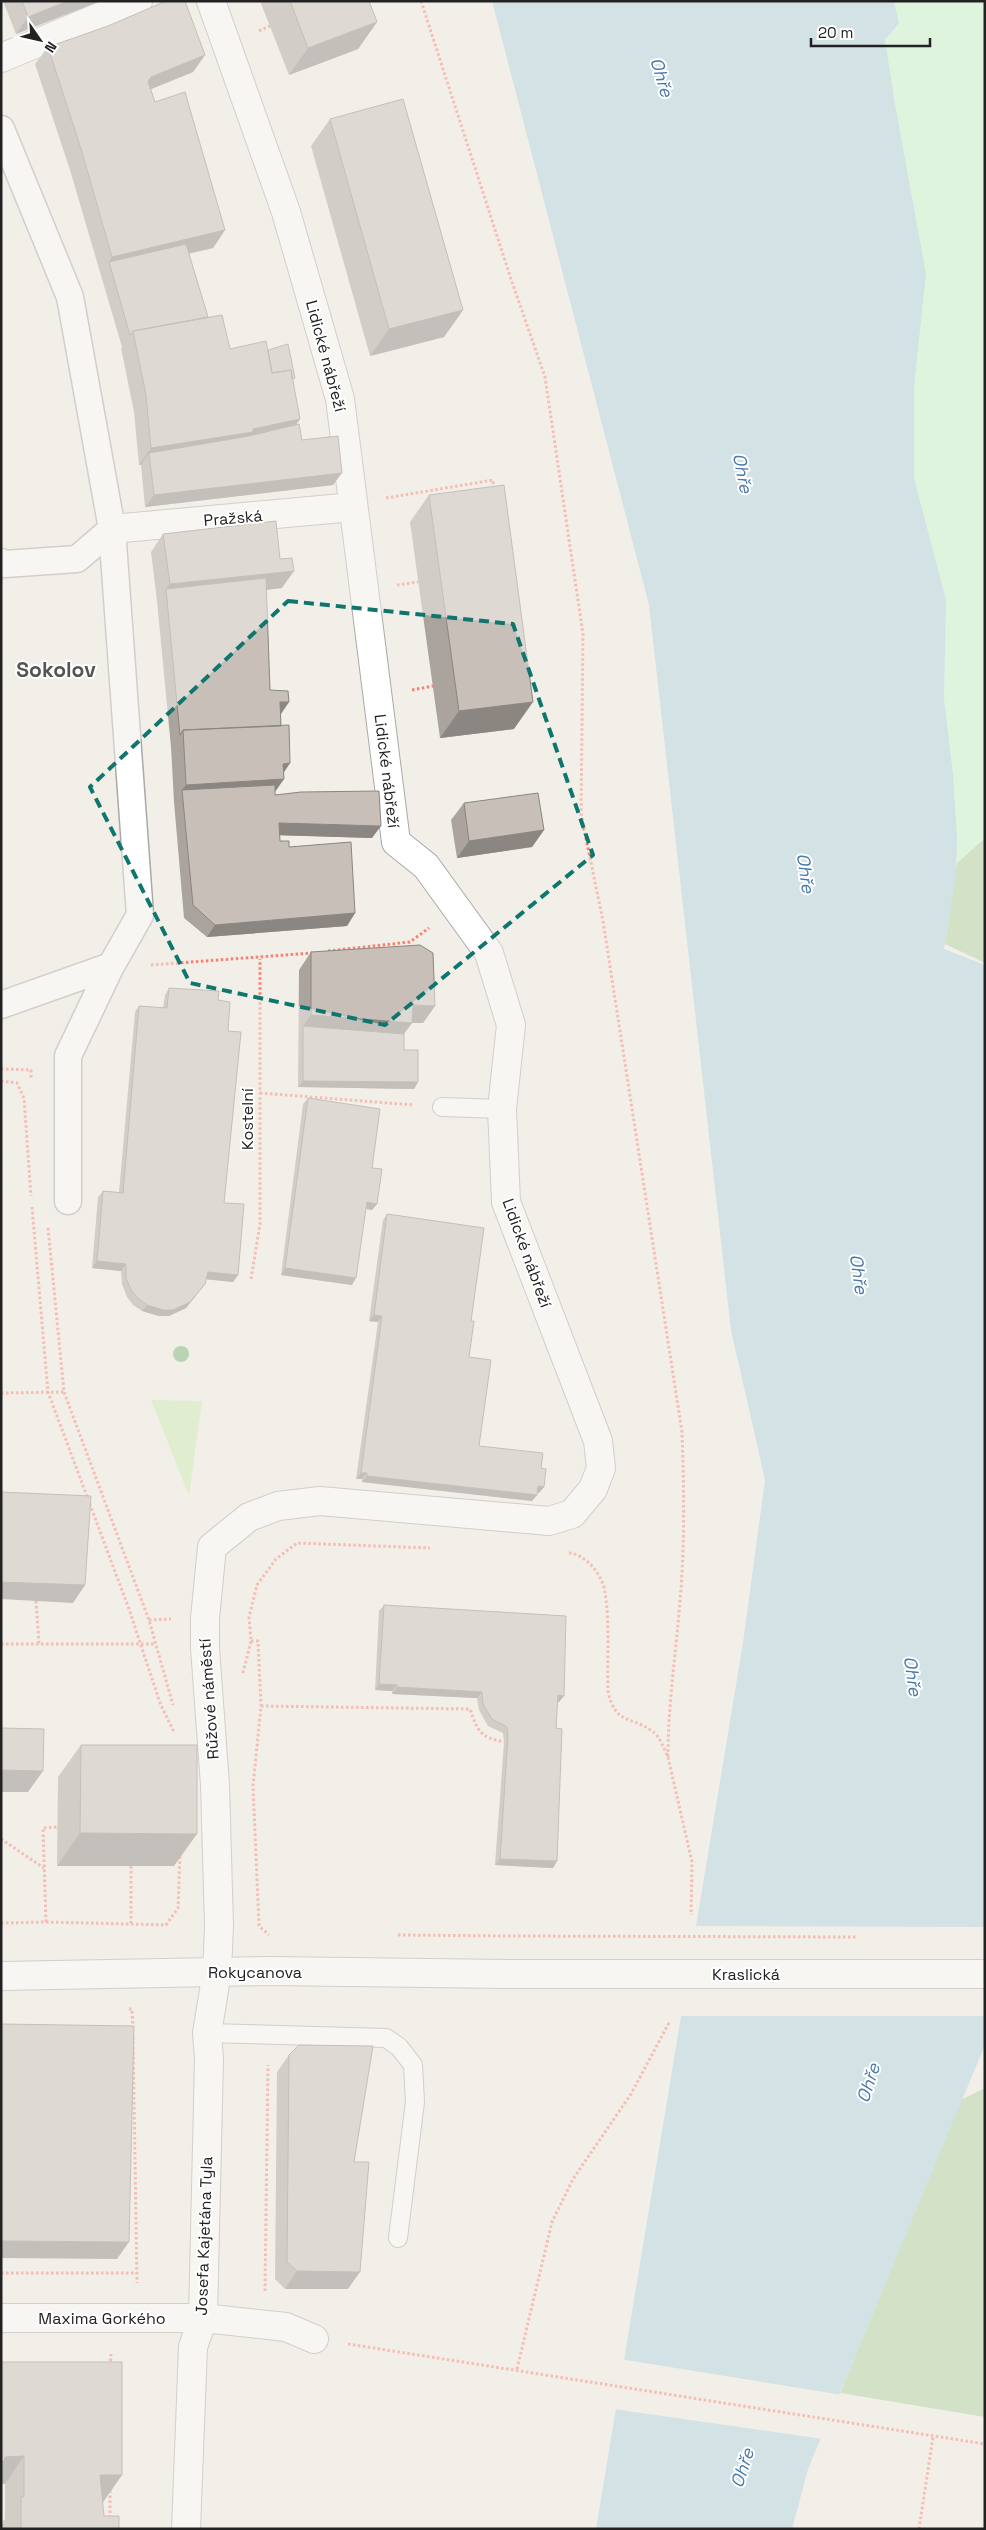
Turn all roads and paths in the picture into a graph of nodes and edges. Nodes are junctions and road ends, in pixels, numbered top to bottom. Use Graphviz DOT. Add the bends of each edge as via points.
graph roads {
  1 [pos="138,1"];
  2 [pos="211,1"];
  3 [pos="421,1"];
  4 [pos="1,58"];
  5 [pos="1,129"];
  6 [pos="380,499"];
  7 [pos="496,500"];
  8 [pos="354,508"];
  9 [pos="112,529"];
  10 [pos="1,562"];
  11 [pos="418,582"];
  12 [pos="397,585"];
  13 [pos="433,686"];
  14 [pos="411,690"];
  15 [pos="456,908"];
  16 [pos="324,952"];
  17 [pos="315,953"];
  18 [pos="260,959"];
  19 [pos="111,966"];
  20 [pos="1,1005"];
  21 [pos="1,1069"];
  22 [pos="32,1080"];
  23 [pos="1,1081"];
  24 [pos="260,1093"];
  25 [pos="442,1107"];
  26 [pos="502,1109"];
  27 [pos="68,1201"];
  28 [pos="48,1226"];
  29 [pos="252,1279"];
  30 [pos="1,1392"];
  31 [pos="48,1392"];
  32 [pos="64,1392"];
  33 [pos="320,1501"];
  34 [pos="436,1548"];
  35 [pos="566,1553"];
  36 [pos="36,1601"];
  37 [pos="1,1644"];
  38 [pos="39,1644"];
  39 [pos="156,1644"];
  40 [pos="141,1645"];
  41 [pos="170,1699"];
  42 [pos="261,1706"];
  43 [pos="177,1738"];
  44 [pos="504,1742"];
  45 [pos="668,1757"];
  46 [pos="57,1827"];
  47 [pos="1,1839"];
  48 [pos="180,1853"];
  49 [pos="131,1866"];
  50 [pos="44,1869"];
  51 [pos="691,1915"];
  52 [pos="46,1922"];
  53 [pos="1,1923"];
  54 [pos="131,1924"];
  55 [pos="268,1935"];
  56 [pos="508,1936"];
  57 [pos="866,1936"];
  58 [pos="217,1972"];
  59 [pos="508,1974"];
  60 [pos="985,1974"];
  61 [pos="1,1976"];
  62 [pos="132,2009"];
  63 [pos="670,2020"];
  64 [pos="207,2033"];
  65 [pos="268,2034"];
  66 [pos="398,2238"];
  67 [pos="1,2273"];
  68 [pos="137,2273"];
  69 [pos="135,2317"];
  70 [pos="1,2318"];
  71 [pos="203,2318"];
  72 [pos="286,2327"];
  73 [pos="314,2339"];
  74 [pos="111,2354"];
  75 [pos="517,2369"];
  76 [pos="110,2371"];
  77 [pos="933,2436"];
  78 [pos="985,2444"];
  79 [pos="110,2483"];
  80 [pos="110,2520"];
  81 [pos="186,2529"];
  82 [pos="919,2529"];
  1 -- 4 [label="street"];
  2 -- 8 [label="street, Lidické nábřeží" via="286,212 337,389"];
  3 -- 45 [label="path" via="546,377 581,624 581,814 603,921 682,1432 685,1514 668,1717"];
  5 -- 9 [label="street" via="70,297"];
  6 -- 7 [label="path" via="493,480"];
  8 -- 9 [label="street, Pražská"];
  8 -- 15 [label="street, Lidické nábřeží" via="396,842 426,866"];
  9 -- 10 [label="street" via="77,559"];
  9 -- 19 [label="street" via="140,915"];
  11 -- 12 [label="path"];
  13 -- 14 [label="path"];
  15 -- 16 [label="path" via="410,942"];
  15 -- 26 [label="street, Lidické nábřeží" via="489,953 511,1025"];
  17 -- 18 [label="path"];
  18 -- 19 [label="path"];
  18 -- 24 [label="path, Kostelní"];
  19 -- 20 [label="street"];
  19 -- 27 [label="street" via="68,1056"];
  21 -- 22 [label="path" via="30,1070"];
  23 -- 31 [label="path" via="17,1083 24,1098"];
  24 -- 25 [label="path"];
  24 -- 29 [label="path, Kostelní" via="260,1224"];
  25 -- 26 [label="lane"];
  26 -- 33 [label="street, Lidické nábřeží" via="506,1202 598,1441 601,1468 593,1489 572,1514 549,1521"];
  28 -- 32 [label="path"];
  30 -- 31 [label="path"];
  31 -- 32 [label="path"];
  31 -- 40 [label="path"];
  32 -- 39 [label="path"];
  33 -- 58 [label="street, Růžové náměstí" via="278,1506 249,1517 212,1547 205,1648 215,1785"];
  34 -- 42 [label="path" via="297,1543 276,1559 257,1585 250,1617 251,1641 258,1641"];
  35 -- 45 [label="path" via="576,1553 598,1572 605,1591 611,1706 618,1716 653,1731"];
  36 -- 38 [label="path"];
  37 -- 38 [label="path"];
  38 -- 40 [label="path"];
  39 -- 40 [label="path"];
  39 -- 41 [label="path"];
  40 -- 43 [label="path" via="160,1703"];
  42 -- 44 [label="path" via="470,1709 476,1728 486,1738"];
  42 -- 55 [label="path" via="253,1786 259,1926"];
  45 -- 51 [label="path" via="692,1862"];
  46 -- 50 [label="path" via="43,1828"];
  47 -- 50 [label="path"];
  48 -- 54 [label="path" via="178,1908 166,1925"];
  49 -- 54 [label="path"];
  50 -- 52 [label="path"];
  52 -- 53 [label="path"];
  52 -- 54 [label="path"];
  56 -- 57 [label="path, bridge"];
  58 -- 59 [label="street, Rokycanova"];
  58 -- 61 [label="street, Rokycanova"];
  58 -- 64 [label="street, Josefa Kajetána Tyla"];
  59 -- 60 [label="street, Kraslická, bridge"];
  62 -- 68 [label="path"];
  63 -- 75 [label="path" via="631,2094 573,2180 552,2222"];
  64 -- 65 [label="lane"];
  64 -- 71 [label="street, Josefa Kajetána Tyla"];
  65 -- 66 [label="lane" via="386,2038 399,2047 413,2065 415,2102"];
  65 -- 72 [label="path" via="265,2291"];
  67 -- 68 [label="path"];
  68 -- 69 [label="path"];
  69 -- 70 [label="street, Maxima Gorkého"];
  69 -- 71 [label="street, Maxima Gorkého"];
  71 -- 72 [label="street, Maxima Gorkého"];
  71 -- 81 [label="street, Josefa Kajetána Tyla" via="193,2347"];
  72 -- 73 [label="street, Maxima Gorkého"];
  73 -- 75 [label="path"];
  74 -- 76 [label="path"];
  75 -- 77 [label="path"];
  77 -- 78 [label="path"];
  77 -- 82 [label="path"];
  79 -- 80 [label="path"];
}
